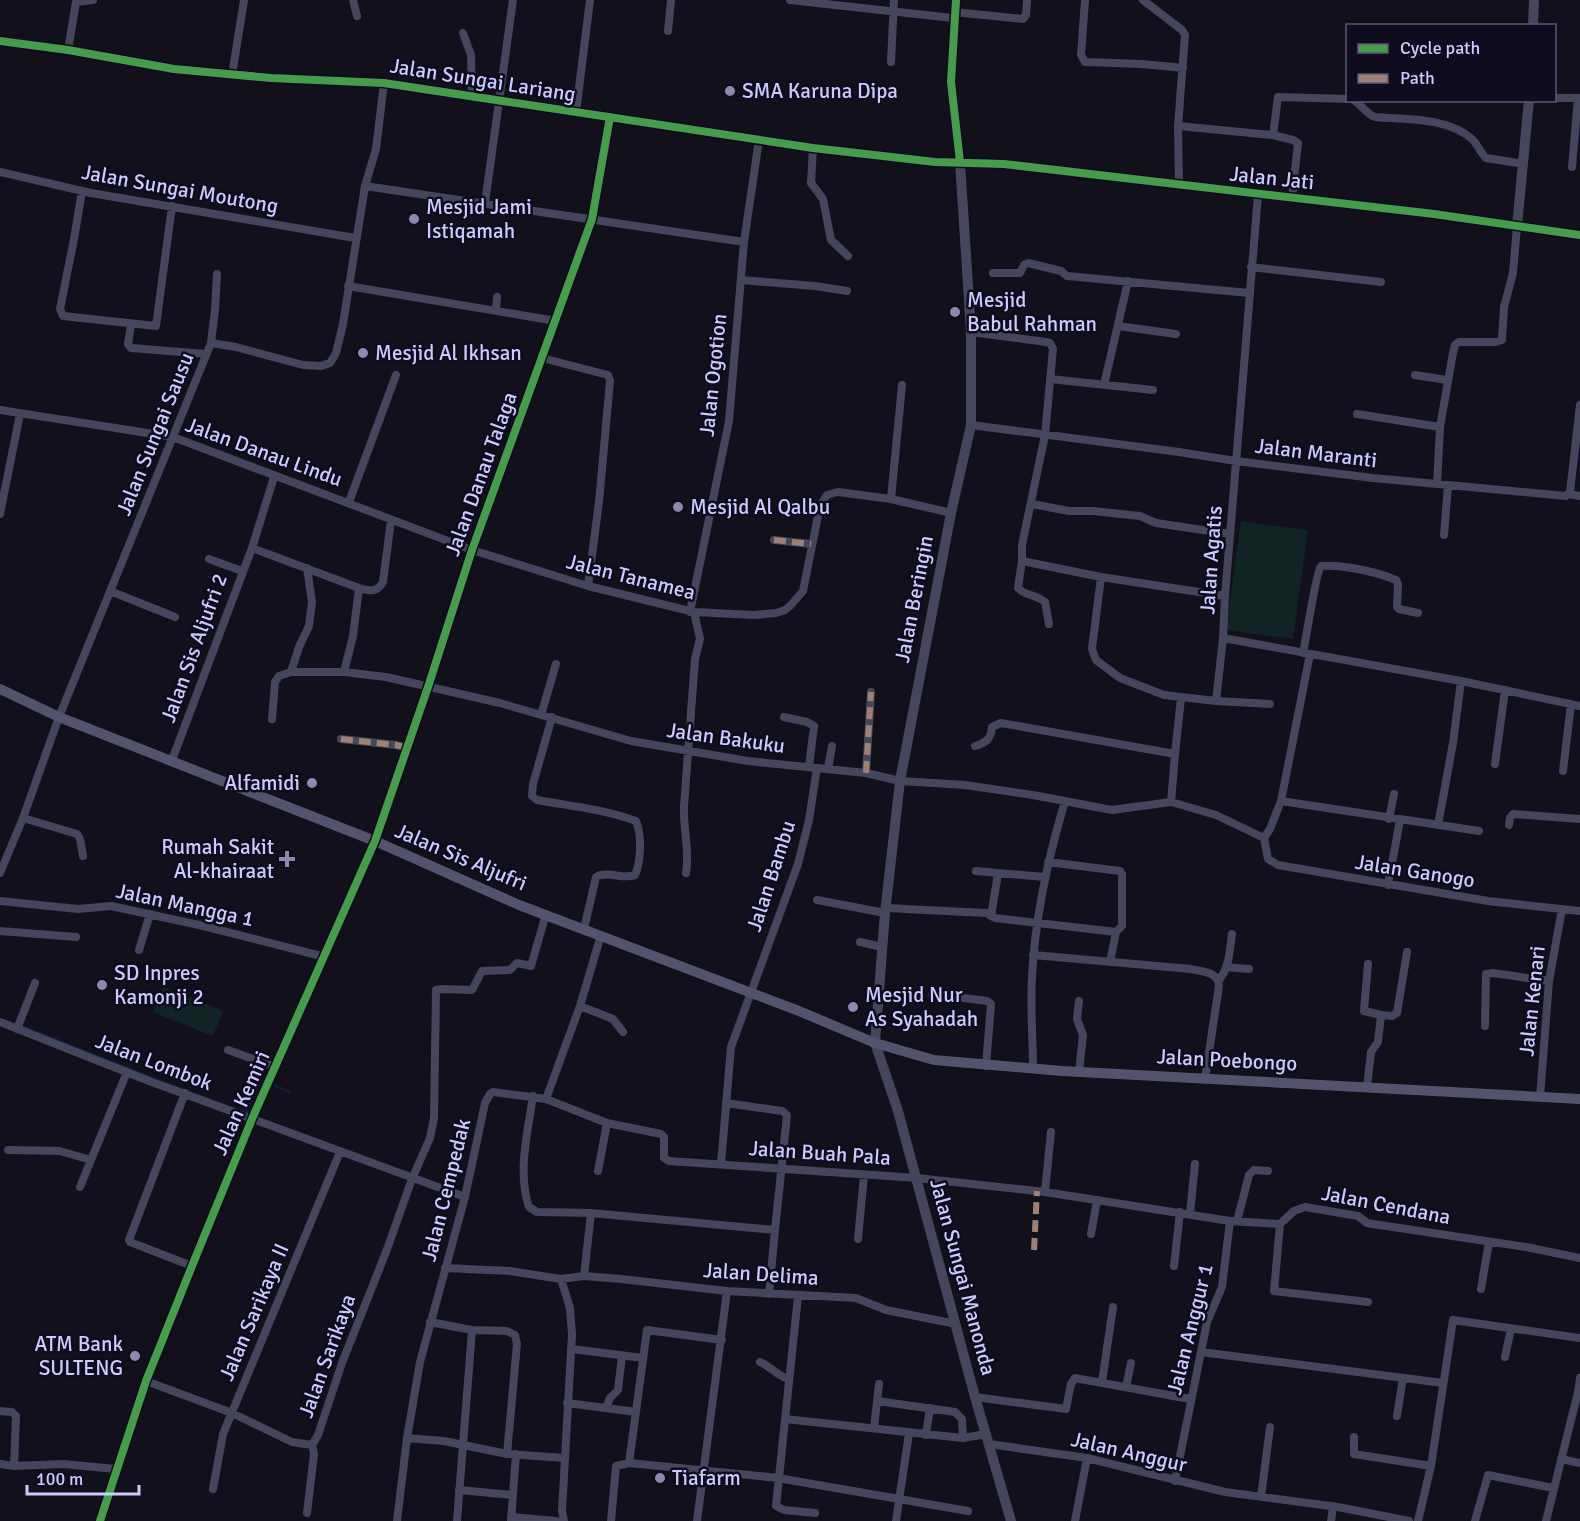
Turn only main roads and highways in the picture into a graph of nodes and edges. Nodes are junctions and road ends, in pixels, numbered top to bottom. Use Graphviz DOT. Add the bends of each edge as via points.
graph roads {
  1 [pos="0,689"];
  2 [pos="875,1043"];
  3 [pos="1580,1099"];
  1 -- 2 [label="main road, Jalan Sis Aljufri" via="59,717 375,841 519,904"];
  2 -- 3 [label="main road, Jalan Poebongo" via="934,1060 986,1066"];
}
